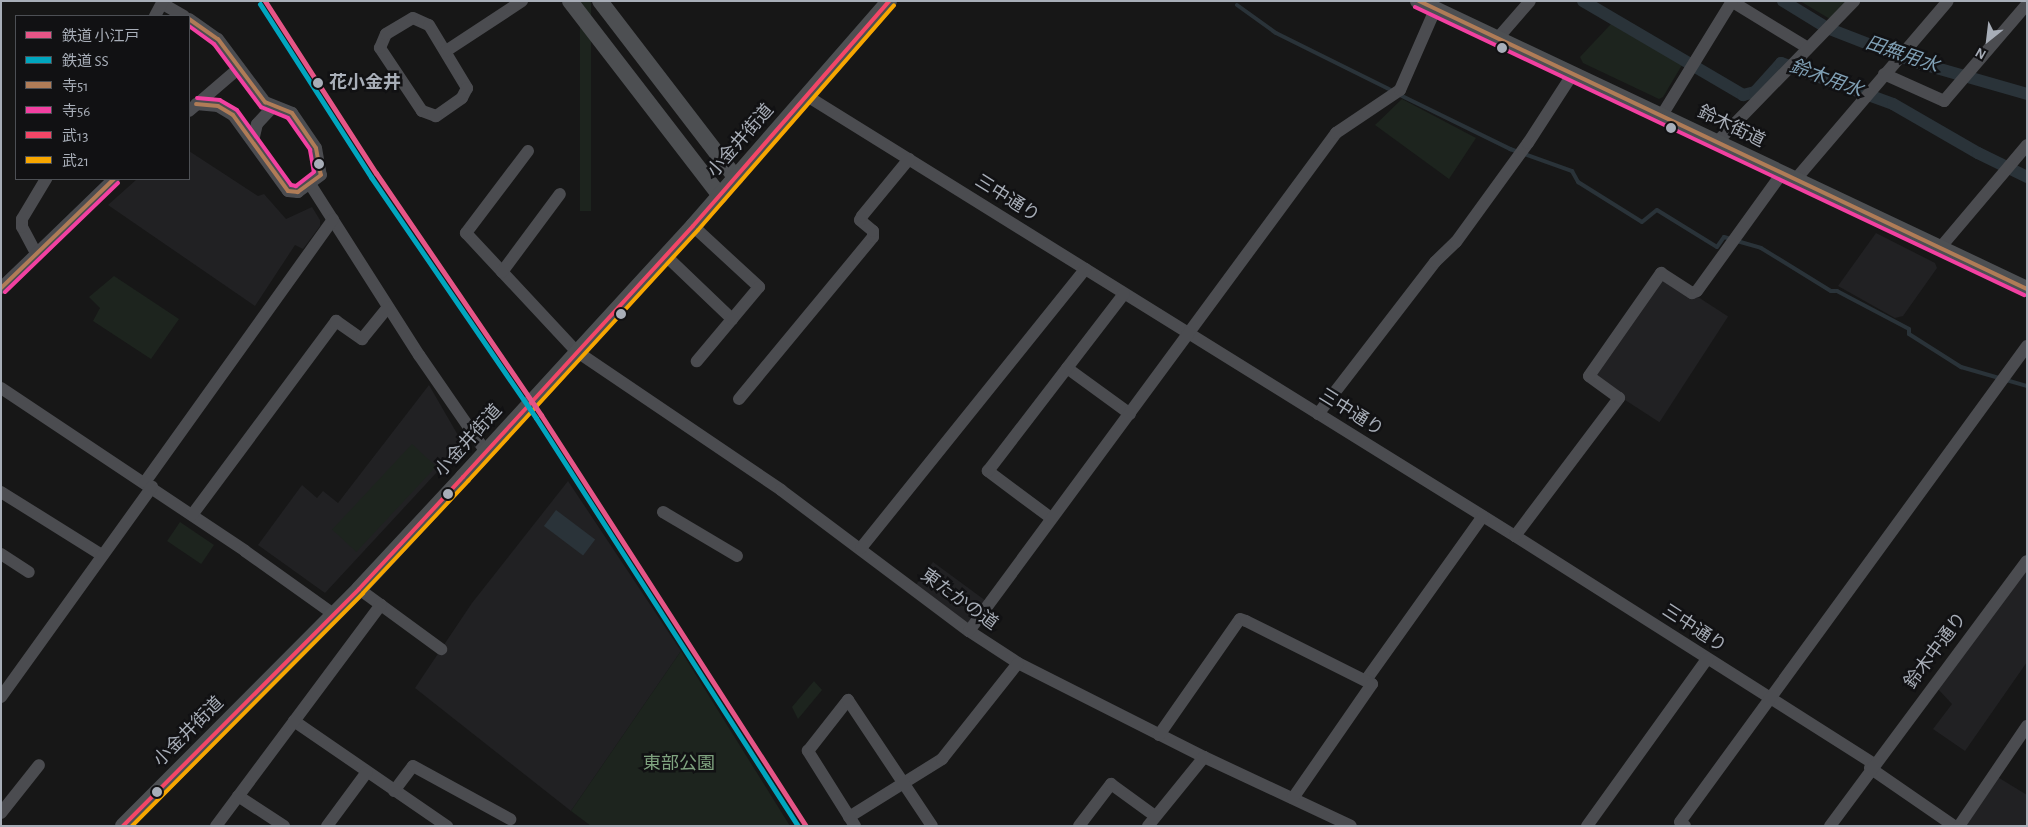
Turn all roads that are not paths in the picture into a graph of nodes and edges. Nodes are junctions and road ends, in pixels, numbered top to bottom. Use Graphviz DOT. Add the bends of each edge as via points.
graph roads {
  1 [pos="522,1"];
  2 [pos="570,1"];
  3 [pos="889,1"];
  4 [pos="1418,1"];
  5 [pos="1530,1"];
  6 [pos="1854,1"];
  7 [pos="1948,1"];
  8 [pos="1732,2"];
  9 [pos="163,3"];
  10 [pos="604,3"];
  11 [pos="2026,7"];
  12 [pos="1436,10"];
  13 [pos="156,15"];
  14 [pos="182,15"];
  15 [pos="190,20"];
  16 [pos="1497,39"];
  17 [pos="1808,48"];
  18 [pos="446,51"];
  19 [pos="239,68"];
  20 [pos="1572,74"];
  21 [pos="1884,74"];
  22 [pos="807,96"];
  23 [pos="192,107"];
  24 [pos="273,107"];
  25 [pos="1662,115"];
  26 [pos="252,142"];
  27 [pos="1717,142"];
  28 [pos="2027,146"];
  29 [pos="528,151"];
  30 [pos="909,159"];
  31 [pos="1789,177"];
  32 [pos="736,178"];
  33 [pos="45,180"];
  34 [pos="113,180"];
  35 [pos="310,184"];
  36 [pos="560,194"];
  37 [pos="720,196"];
  38 [pos="333,219"];
  39 [pos="694,226"];
  40 [pos="1940,248"];
  41 [pos="37,255"];
  42 [pos="665,256"];
  43 [pos="1085,269"];
  44 [pos="502,272"];
  45 [pos="1,288"];
  46 [pos="2027,289"];
  47 [pos="1124,294"];
  48 [pos="388,307"];
  49 [pos="732,319"];
  50 [pos="1188,333"];
  51 [pos="2027,346"];
  52 [pos="576,351"];
  53 [pos="697,361"];
  54 [pos="1068,368"];
  55 [pos="1,388"];
  56 [pos="739,399"];
  57 [pos="1130,414"];
  58 [pos="1318,414"];
  59 [pos="486,452"];
  60 [pos="148,485"];
  61 [pos="1,492"];
  62 [pos="663,512"];
  63 [pos="192,515"];
  64 [pos="1482,516"];
  65 [pos="1051,518"];
  66 [pos="1515,536"];
  67 [pos="861,548"];
  68 [pos="1,554"];
  69 [pos="102,555"];
  70 [pos="737,556"];
  71 [pos="2027,560"];
  72 [pos="28,572"];
  73 [pos="359,589"];
  74 [pos="380,606"];
  75 [pos="332,613"];
  76 [pos="969,631"];
  77 [pos="441,649"];
  78 [pos="1707,659"];
  79 [pos="1018,663"];
  80 [pos="1366,680"];
  81 [pos="1,697"];
  82 [pos="1770,698"];
  83 [pos="294,721"];
  84 [pos="2027,726"];
  85 [pos="1159,734"];
  86 [pos="1204,757"];
  87 [pos="39,765"];
  88 [pos="1872,766"];
  89 [pos="367,772"];
  90 [pos="904,782"];
  91 [pos="394,791"];
  92 [pos="238,796"];
  93 [pos="1293,798"];
  94 [pos="1,813"];
  95 [pos="510,819"];
  96 [pos="1152,821"];
  97 [pos="852,822"];
  98 [pos="123,826"];
  99 [pos="216,826"];
  100 [pos="284,826"];
  101 [pos="327,826"];
  102 [pos="447,826"];
  103 [pos="932,826"];
  104 [pos="1079,826"];
  105 [pos="1351,826"];
  106 [pos="1587,826"];
  107 [pos="1685,826"];
  108 [pos="1830,826"];
  109 [pos="1954,826"];
  110 [pos="1959,826"];
  1 -- 18 [label="street"];
  2 -- 37 [label="main road"];
  3 -- 22 [label="main road, 小金井街道"];
  4 -- 12 [label="main road, 鈴木街道"];
  5 -- 16 [label="street"];
  6 -- 17 [label="street"];
  7 -- 21 [label="street"];
  8 -- 17 [label="street"];
  8 -- 25 [label="street"];
  9 -- 13 [label="street"];
  9 -- 14 [label="street"];
  10 -- 32 [label="main road"];
  11 -- 21 [label="street" via="1944,101"];
  12 -- 16 [label="main road, 鈴木街道"];
  12 -- 50 [label="street" via="1400,90 1336,133"];
  15 -- 19 [label="street" via="212,32"];
  16 -- 20 [label="main road, 鈴木街道"];
  17 -- 27 [label="street"];
  18 -- 18 [label="street" via="464,80 466,93 436,116 430,116 419,108 387,59 380,42 386,34 413,18 419,18 429,25"];
  19 -- 23 [label="street"];
  19 -- 24 [label="street" via="258,96"];
  20 -- 25 [label="main road, 鈴木街道"];
  20 -- 58 [label="street" via="1528,143 1456,242 1434,262"];
  21 -- 31 [label="street"];
  22 -- 30 [label="street, 三中通り"];
  22 -- 32 [label="main road, 小金井街道"];
  23 -- 26 [label="street" via="210,104 224,109"];
  24 -- 26 [label="street" via="257,124"];
  24 -- 35 [label="street" via="292,113 316,148 322,172"];
  25 -- 27 [label="main road, 鈴木街道"];
  26 -- 35 [label="street" via="288,191 298,192"];
  27 -- 31 [label="main road, 鈴木街道"];
  28 -- 40 [label="street"];
  29 -- 44 [label="street, 東たかの道" via="466,233"];
  30 -- 43 [label="street, 三中通り"];
  30 -- 56 [label="street" via="860,220 873,231 874,236"];
  31 -- 40 [label="main road, 鈴木街道"];
  31 -- 66 [label="street" via="1697,291 1692,293 1661,273 1589,376 1619,398"];
  32 -- 37 [label="main road, 小金井街道"];
  33 -- 41 [label="street" via="22,219 22,227"];
  34 -- 41 [label="street"];
  35 -- 38 [label="street"];
  36 -- 44 [label="street"];
  37 -- 39 [label="main road, 小金井街道"];
  38 -- 48 [label="street"];
  38 -- 60 [label="street"];
  39 -- 42 [label="main road, 小金井街道"];
  39 -- 49 [label="street" via="759,287"];
  40 -- 46 [label="main road, 鈴木街道"];
  41 -- 45 [label="street"];
  42 -- 49 [label="street"];
  42 -- 52 [label="main road, 小金井街道"];
  43 -- 47 [label="street, 三中通り"];
  43 -- 67 [label="street"];
  44 -- 52 [label="street, 東たかの道"];
  47 -- 50 [label="street, 三中通り"];
  47 -- 54 [label="street"];
  48 -- 59 [label="street"];
  48 -- 63 [label="street" via="362,339 336,321"];
  49 -- 53 [label="street"];
  50 -- 57 [label="street"];
  50 -- 58 [label="street, 三中通り"];
  51 -- 82 [label="street"];
  52 -- 59 [label="main road, 小金井街道"];
  52 -- 67 [label="street, 東たかの道"];
  54 -- 57 [label="street"];
  54 -- 65 [label="street" via="988,471"];
  55 -- 60 [label="street"];
  57 -- 65 [label="street"];
  58 -- 64 [label="street, 三中通り"];
  59 -- 73 [label="main road, 小金井街道"];
  60 -- 63 [label="street"];
  60 -- 69 [label="street"];
  61 -- 69 [label="street"];
  62 -- 70 [label="street"];
  63 -- 75 [label="street"];
  64 -- 66 [label="street, 三中通り"];
  64 -- 80 [label="street"];
  65 -- 76 [label="street"];
  66 -- 78 [label="street, 三中通り"];
  67 -- 76 [label="street, 東たかの道"];
  68 -- 72 [label="street"];
  69 -- 81 [label="street"];
  71 -- 88 [label="street, 鈴木中通り"];
  73 -- 74 [label="street"];
  73 -- 75 [label="main road, 小金井街道"];
  74 -- 77 [label="street"];
  74 -- 83 [label="street"];
  75 -- 98 [label="main road, 小金井街道"];
  76 -- 79 [label="street, 東たかの道"];
  78 -- 82 [label="street, 三中通り"];
  78 -- 106 [label="street"];
  79 -- 85 [label="street, 東たかの道"];
  79 -- 90 [label="street" via="942,759"];
  80 -- 85 [label="street" via="1240,619"];
  80 -- 93 [label="street" via="1372,684"];
  82 -- 88 [label="street, 三中通り"];
  82 -- 107 [label="street" via="1680,822"];
  83 -- 89 [label="street"];
  83 -- 92 [label="street"];
  84 -- 110 [label="street"];
  85 -- 86 [label="street, 東たかの道"];
  86 -- 93 [label="street, 東たかの道"];
  86 -- 96 [label="street"];
  87 -- 94 [label="street"];
  88 -- 108 [label="street, 鈴木中通り"];
  88 -- 109 [label="street, 三中通り"];
  89 -- 91 [label="street"];
  89 -- 101 [label="street"];
  90 -- 97 [label="street"];
  90 -- 97 [label="street" via="848,700 808,751"];
  90 -- 103 [label="street"];
  91 -- 95 [label="street" via="413,766"];
  91 -- 102 [label="street"];
  92 -- 99 [label="street"];
  92 -- 100 [label="street"];
  93 -- 105 [label="street, 東たかの道"];
  96 -- 104 [label="street" via="1110,784"];
}
